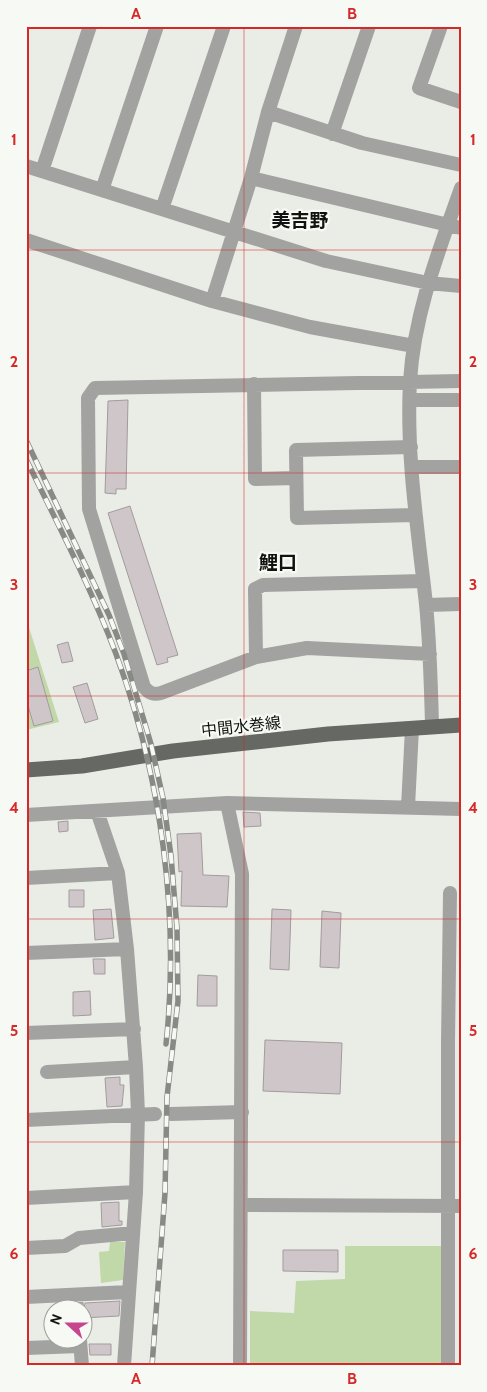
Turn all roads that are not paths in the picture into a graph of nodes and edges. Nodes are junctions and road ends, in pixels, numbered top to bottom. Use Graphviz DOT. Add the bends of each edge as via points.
graph roads {
  1 [pos="90,26"];
  2 [pos="157,26"];
  3 [pos="224,26"];
  4 [pos="296,26"];
  5 [pos="369,26"];
  6 [pos="441,26"];
  7 [pos="461,102"];
  8 [pos="268,112"];
  9 [pos="332,134"];
  10 [pos="26,166"];
  11 [pos="461,166"];
  12 [pos="42,171"];
  13 [pos="251,178"];
  14 [pos="461,188"];
  15 [pos="102,190"];
  16 [pos="162,209"];
  17 [pos="454,228"];
  18 [pos="234,232"];
  19 [pos="26,240"];
  20 [pos="428,283"];
  21 [pos="461,286"];
  22 [pos="212,301"];
  23 [pos="414,346"];
  24 [pos="461,381"];
  25 [pos="410,382"];
  26 [pos="254,384"];
  27 [pos="411,400"];
  28 [pos="461,400"];
  29 [pos="411,447"];
  30 [pos="412,467"];
  31 [pos="461,467"];
  32 [pos="296,478"];
  33 [pos="414,515"];
  34 [pos="423,581"];
  35 [pos="461,604"];
  36 [pos="426,605"];
  37 [pos="430,654"];
  38 [pos="256,657"];
  39 [pos="461,725"];
  40 [pos="432,726"];
  41 [pos="412,728"];
  42 [pos="26,770"];
  43 [pos="228,803"];
  44 [pos="408,807"];
  45 [pos="461,808"];
  46 [pos="97,810"];
  47 [pos="26,815"];
  48 [pos="118,873"];
  49 [pos="26,878"];
  50 [pos="450,893"];
  51 [pos="127,949"];
  52 [pos="26,953"];
  53 [pos="134,1029"];
  54 [pos="26,1034"];
  55 [pos="136,1067"];
  56 [pos="47,1072"];
  57 [pos="242,1112"];
  58 [pos="138,1114"];
  59 [pos="155,1114"];
  60 [pos="171,1114"];
  61 [pos="26,1120"];
  62 [pos="136,1192"];
  63 [pos="26,1198"];
  64 [pos="241,1206"];
  65 [pos="454,1206"];
  66 [pos="133,1233"];
  67 [pos="26,1248"];
  68 [pos="128,1292"];
  69 [pos="76,1294"];
  70 [pos="26,1297"];
  71 [pos="76,1300"];
  72 [pos="42,1347"];
  73 [pos="26,1348"];
  74 [pos="81,1350"];
  75 [pos="82,1366"];
  76 [pos="124,1366"];
  77 [pos="240,1366"];
  78 [pos="448,1366"];
  1 -- 12 [label="street"];
  2 -- 15 [label="street"];
  3 -- 16 [label="street"];
  4 -- 8 [label="street"];
  5 -- 9 [label="street"];
  6 -- 7 [label="street" via="419,88"];
  8 -- 9 [label="street"];
  8 -- 13 [label="street"];
  9 -- 11 [label="street"];
  10 -- 12 [label="street"];
  12 -- 15 [label="street"];
  13 -- 17 [label="street"];
  13 -- 18 [label="street"];
  14 -- 17 [label="street"];
  15 -- 16 [label="street"];
  16 -- 18 [label="street"];
  17 -- 20 [label="street"];
  18 -- 20 [label="street" via="326,261"];
  18 -- 22 [label="street"];
  19 -- 22 [label="street"];
  20 -- 21 [label="street"];
  20 -- 23 [label="street"];
  22 -- 23 [label="street" via="310,327"];
  23 -- 25 [label="street"];
  24 -- 25 [label="street"];
  25 -- 26 [label="street"];
  25 -- 27 [label="street"];
  26 -- 32 [label="street" via="255,479"];
  26 -- 38 [label="street" via="95,388 88,398 89,509 144,687 154,695"];
  27 -- 28 [label="street"];
  27 -- 29 [label="street"];
  29 -- 30 [label="street"];
  29 -- 32 [label="street" via="296,450"];
  30 -- 31 [label="street"];
  30 -- 33 [label="street"];
  32 -- 33 [label="street" via="297,518"];
  33 -- 34 [label="street"];
  34 -- 36 [label="street"];
  34 -- 38 [label="street" via="263,585 256,589"];
  35 -- 36 [label="street"];
  36 -- 37 [label="street"];
  37 -- 38 [label="street" via="307,648"];
  37 -- 40 [label="street"];
  39 -- 40 [label="main road, 中間水巻線"];
  40 -- 41 [label="main road, 中間水巻線"];
  41 -- 42 [label="main road, 中間水巻線" via="328,734 82,766"];
  41 -- 44 [label="street"];
  43 -- 44 [label="street"];
  43 -- 46 [label="street"];
  43 -- 57 [label="street" via="242,874"];
  44 -- 45 [label="street"];
  46 -- 47 [label="street"];
  46 -- 48 [label="street"];
  48 -- 49 [label="street"];
  48 -- 51 [label="street"];
  50 -- 65 [label="street"];
  51 -- 52 [label="street"];
  51 -- 53 [label="street"];
  53 -- 54 [label="street"];
  53 -- 55 [label="street"];
  55 -- 56 [label="street"];
  55 -- 58 [label="street"];
  57 -- 60 [label="street"];
  57 -- 64 [label="street"];
  58 -- 59 [label="street"];
  58 -- 61 [label="street"];
  58 -- 62 [label="street"];
  62 -- 63 [label="street"];
  62 -- 66 [label="street"];
  64 -- 65 [label="street"];
  64 -- 77 [label="street"];
  65 -- 78 [label="street"];
  66 -- 67 [label="street" via="79,1238 65,1246"];
  66 -- 68 [label="street"];
  68 -- 69 [label="street"];
  68 -- 76 [label="street"];
  69 -- 70 [label="street"];
  69 -- 71 [label="street"];
  72 -- 73 [label="street"];
  74 -- 75 [label="street"];
}
